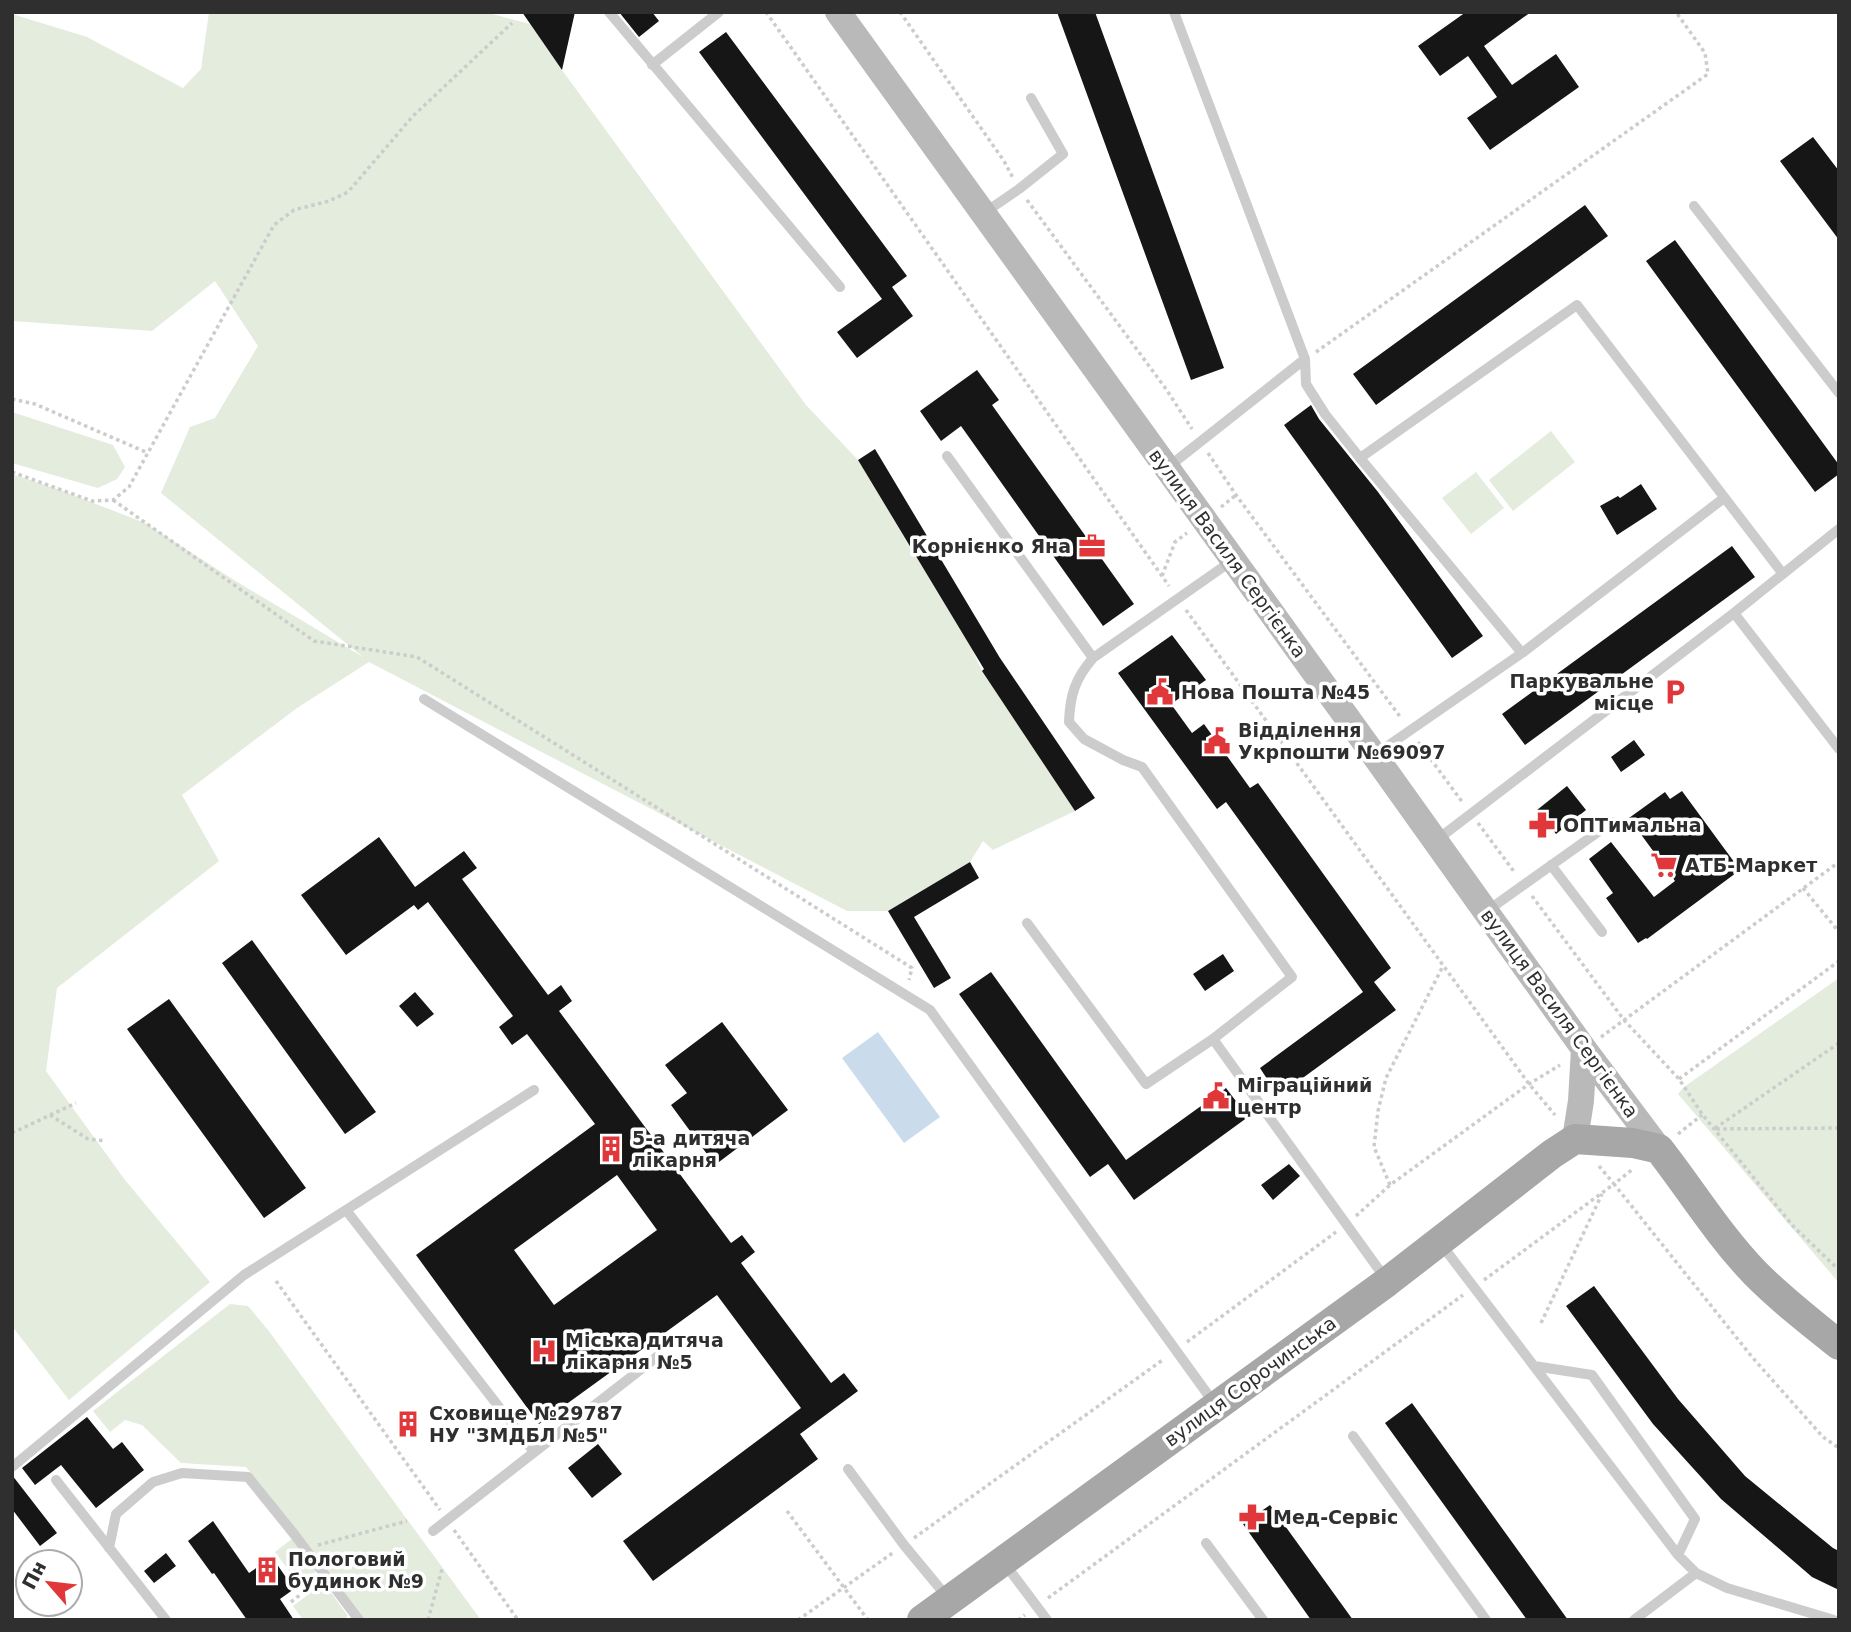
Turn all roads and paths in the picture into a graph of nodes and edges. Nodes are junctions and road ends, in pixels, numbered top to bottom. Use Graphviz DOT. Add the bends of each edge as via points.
graph roads {
  1 [pos="609,12"];
  2 [pos="719,12"];
  3 [pos="766,12"];
  4 [pos="838,12"];
  5 [pos="900,12"];
  6 [pos="1174,12"];
  7 [pos="1676,12"];
  8 [pos="512,23"];
  9 [pos="652,65"];
  10 [pos="1031,98"];
  11 [pos="1019,189"];
  12 [pos="1694,206"];
  13 [pos="983,214"];
  14 [pos="840,287"];
  15 [pos="1305,359"];
  16 [pos="1839,393"];
  17 [pos="12,398"];
  18 [pos="1200,441"];
  19 [pos="148,453"];
  20 [pos="947,456"];
  21 [pos="1360,458"];
  22 [pos="1167,468"];
  23 [pos="12,472"];
  24 [pos="1724,498"];
  25 [pos="113,500"];
  26 [pos="1839,529"];
  27 [pos="1233,559"];
  28 [pos="1783,574"];
  29 [pos="1178,598"];
  30 [pos="1734,613"];
  31 [pos="1522,653"];
  32 [pos="1093,658"];
  33 [pos="424,699"];
  34 [pos="1410,731"];
  35 [pos="1839,749"];
  36 [pos="1374,755"];
  37 [pos="1472,814"];
  38 [pos="1612,822"];
  39 [pos="1435,842"];
  40 [pos="1839,862"];
  41 [pos="1552,865"];
  42 [pos="1524,885"];
  43 [pos="1803,888"];
  44 [pos="1486,911"];
  45 [pos="1027,923"];
  46 [pos="1839,932"];
  47 [pos="1602,933"];
  48 [pos="1839,961"];
  49 [pos="1443,965"];
  50 [pos="905,996"];
  51 [pos="1624,1020"];
  52 [pos="1213,1039"];
  53 [pos="1839,1043"];
  54 [pos="1584,1049"];
  55 [pos="1679,1079"];
  56 [pos="1529,1084"];
  57 [pos="534,1090"];
  58 [pos="76,1103"];
  59 [pos="50,1115"];
  60 [pos="1839,1128"];
  61 [pos="1714,1129"];
  62 [pos="12,1133"];
  63 [pos="1575,1139"];
  64 [pos="106,1141"];
  65 [pos="1659,1149"];
  66 [pos="1390,1185"];
  67 [pos="1603,1192"];
  68 [pos="346,1210"];
  69 [pos="1346,1225"];
  70 [pos="1439,1241"];
  71 [pos="1839,1270"];
  72 [pos="276,1281"];
  73 [pos="1387,1282"];
  74 [pos="1474,1287"];
  75 [pos="1541,1323"];
  76 [pos="1839,1345"];
  77 [pos="1176,1350"];
  78 [pos="657,1356"];
  79 [pos="1534,1366"];
  80 [pos="1216,1407"];
  81 [pos="1353,1436"];
  82 [pos="1839,1448"];
  83 [pos="534,1452"];
  84 [pos="12,1467"];
  85 [pos="848,1469"];
  86 [pos="56,1479"];
  87 [pos="787,1511"];
  88 [pos="447,1520"];
  89 [pos="407,1521"];
  90 [pos="433,1531"];
  91 [pos="1206,1543"];
  92 [pos="904,1545"];
  93 [pos="109,1548"];
  94 [pos="309,1548"];
  95 [pos="1678,1555"];
  96 [pos="1002,1560"];
  97 [pos="442,1569"];
  98 [pos="1696,1573"];
  99 [pos="326,1575"];
  100 [pos="845,1587"];
  101 [pos="949,1600"];
  102 [pos="291,1602"];
  103 [pos="1037,1606"];
  104 [pos="166,1620"];
  105 [pos="359,1620"];
  106 [pos="428,1620"];
  107 [pos="518,1620"];
  108 [pos="799,1620"];
  109 [pos="868,1620"];
  110 [pos="922,1620"];
  111 [pos="1018,1620"];
  112 [pos="1047,1620"];
  113 [pos="1264,1620"];
  114 [pos="1486,1620"];
  115 [pos="1634,1620"];
  116 [pos="1834,1620"];
  1 -- 9 [label="lane"];
  2 -- 9 [label="lane"];
  3 -- 29 [label="path"];
  4 -- 13 [label="main road, вулиця Василя Сергієнка"];
  5 -- 11 [label="path"];
  6 -- 15 [label="lane"];
  7 -- 15 [label="path" via="1705,53 1708,74"];
  8 -- 19 [label="path" via="413,116 348,191 330,201 294,209 274,225"];
  9 -- 14 [label="lane"];
  10 -- 11 [label="lane" via="1063,154"];
  11 -- 13 [label="lane"];
  11 -- 18 [label="path"];
  12 -- 16 [label="lane"];
  13 -- 22 [label="main road, вулиця Василя Сергієнка"];
  15 -- 18 [label="lane"];
  15 -- 21 [label="lane" via="1306,384"];
  17 -- 19 [label="path"];
  18 -- 22 [label="lane"];
  18 -- 34 [label="path"];
  19 -- 25 [label="path" via="129,487"];
  20 -- 32 [label="lane"];
  21 -- 24 [label="lane" via="1577,306"];
  21 -- 31 [label="lane"];
  22 -- 27 [label="main road, вулиця Василя Сергієнка"];
  23 -- 25 [label="path" via="92,501"];
  24 -- 28 [label="lane"];
  24 -- 31 [label="lane"];
  25 -- 50 [label="path" via="314,641 417,657 429,664 912,968"];
  26 -- 28 [label="lane"];
  27 -- 29 [label="lane"];
  27 -- 36 [label="main road, вулиця Василя Сергієнка"];
  28 -- 30 [label="lane"];
  29 -- 32 [label="lane"];
  29 -- 49 [label="path"];
  30 -- 35 [label="lane"];
  30 -- 37 [label="lane"];
  31 -- 34 [label="lane"];
  32 -- 52 [label="lane" via="1073,688 1069,722 1084,739 1142,767 1293,977"];
  33 -- 50 [label="lane"];
  34 -- 36 [label="lane"];
  34 -- 37 [label="path"];
  36 -- 39 [label="main road, вулиця Василя Сергієнка"];
  37 -- 39 [label="lane"];
  37 -- 42 [label="path"];
  38 -- 41 [label="lane"];
  39 -- 44 [label="main road, вулиця Василя Сергієнка"];
  40 -- 43 [label="path"];
  41 -- 42 [label="lane"];
  41 -- 47 [label="lane"];
  42 -- 44 [label="lane"];
  42 -- 51 [label="path"];
  43 -- 46 [label="path"];
  43 -- 51 [label="path"];
  44 -- 54 [label="main road, вулиця Василя Сергієнка"];
  45 -- 52 [label="lane" via="1146,1084"];
  48 -- 55 [label="path"];
  49 -- 56 [label="path"];
  49 -- 66 [label="path" via="1386,1078 1378,1111 1374,1147"];
  50 -- 77 [label="lane" via="930,1010"];
  51 -- 54 [label="path"];
  51 -- 55 [label="path"];
  52 -- 69 [label="lane"];
  53 -- 61 [label="path"];
  54 -- 56 [label="path"];
  54 -- 63 [label="main road"];
  54 -- 65 [label="main road, вулиця Василя Сергієнка"];
  55 -- 61 [label="path"];
  56 -- 66 [label="path"];
  57 -- 68 [label="lane"];
  58 -- 59 [label="path"];
  59 -- 62 [label="path"];
  59 -- 64 [label="path" via="88,1139"];
  60 -- 61 [label="path"];
  61 -- 71 [label="path" via="1793,1226"];
  63 -- 65 [label="main road"];
  63 -- 70 [label="main road, вулиця Сорочинська"];
  65 -- 76 [label="main road, вулиця Василя Сергієнка" via="1754,1272"];
  66 -- 69 [label="path"];
  67 -- 74 [label="path"];
  67 -- 75 [label="path"];
  67 -- 82 [label="path" via="1614,1184 1752,1357 1823,1437"];
  68 -- 83 [label="lane"];
  68 -- 84 [label="lane" via="244,1275"];
  69 -- 73 [label="lane"];
  69 -- 77 [label="path"];
  70 -- 73 [label="main road, вулиця Сорочинська"];
  70 -- 74 [label="lane"];
  72 -- 88 [label="path"];
  73 -- 80 [label="main road, вулиця Сорочинська"];
  74 -- 79 [label="lane"];
  74 -- 103 [label="path"];
  77 -- 80 [label="lane"];
  77 -- 92 [label="path"];
  78 -- 83 [label="lane"];
  79 -- 95 [label="lane"];
  79 -- 95 [label="lane" via="1591,1375 1695,1519"];
  80 -- 96 [label="main road, вулиця Сорочинська"];
  81 -- 114 [label="lane"];
  83 -- 88 [label="lane"];
  85 -- 92 [label="lane"];
  86 -- 93 [label="lane"];
  87 -- 100 [label="path"];
  88 -- 90 [label="lane"];
  88 -- 107 [label="path"];
  89 -- 94 [label="path"];
  91 -- 113 [label="lane"];
  92 -- 100 [label="path"];
  92 -- 101 [label="lane"];
  93 -- 99 [label="lane" via="116,1514 153,1482 182,1473 248,1477"];
  93 -- 104 [label="lane"];
  95 -- 98 [label="lane"];
  96 -- 101 [label="main road, вулиця Сорочинська"];
  96 -- 103 [label="lane"];
  97 -- 106 [label="path"];
  98 -- 115 [label="lane"];
  98 -- 116 [label="lane" via="1727,1588"];
  99 -- 102 [label="path"];
  99 -- 105 [label="lane"];
  100 -- 108 [label="path"];
  100 -- 109 [label="path"];
  101 -- 110 [label="main road, вулиця Сорочинська"];
  103 -- 111 [label="path"];
  103 -- 112 [label="lane"];
}
